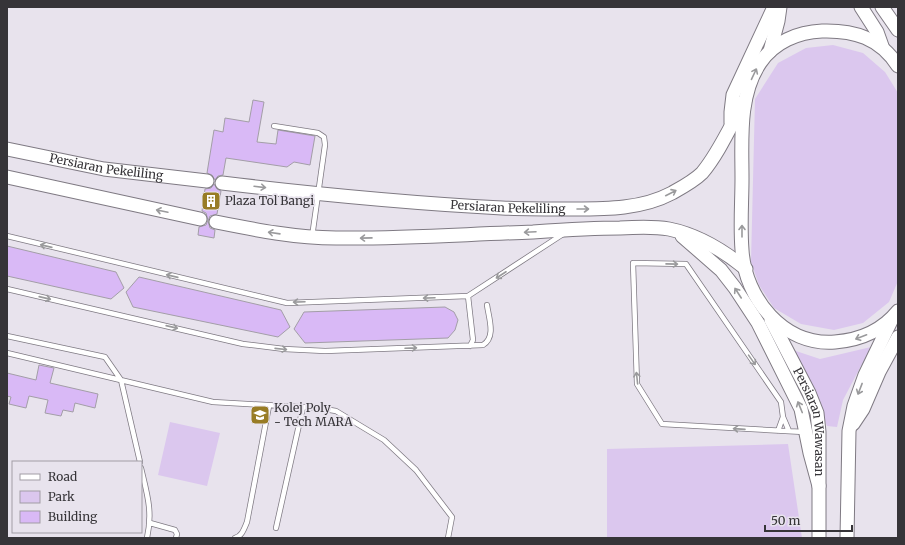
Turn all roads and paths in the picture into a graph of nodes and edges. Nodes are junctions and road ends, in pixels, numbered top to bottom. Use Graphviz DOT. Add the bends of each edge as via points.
graph roads {
  1 [pos="774,7"];
  2 [pos="780,7"];
  3 [pos="860,7"];
  4 [pos="882,7"];
  5 [pos="898,30"];
  6 [pos="882,46"];
  7 [pos="770,51"];
  8 [pos="898,66"];
  9 [pos="746,100"];
  10 [pos="731,125"];
  11 [pos="274,126"];
  12 [pos="7,149"];
  13 [pos="7,176"];
  14 [pos="207,181"];
  15 [pos="222,183"];
  16 [pos="318,194"];
  17 [pos="200,220"];
  18 [pos="216,222"];
  19 [pos="569,230"];
  20 [pos="675,231"];
  21 [pos="7,236"];
  22 [pos="312,237"];
  23 [pos="746,269"];
  24 [pos="7,289"];
  25 [pos="468,296"];
  26 [pos="487,305"];
  27 [pos="767,313"];
  28 [pos="896,313"];
  29 [pos="7,336"];
  30 [pos="898,337"];
  31 [pos="470,346"];
  32 [pos="7,353"];
  33 [pos="122,380"];
  34 [pos="269,406"];
  35 [pos="303,407"];
  36 [pos="783,417"];
  37 [pos="778,431"];
  38 [pos="789,431"];
  39 [pos="849,431"];
  40 [pos="806,432"];
  41 [pos="140,461"];
  42 [pos="142,472"];
  43 [pos="819,486"];
  44 [pos="150,523"];
  45 [pos="276,528"];
  46 [pos="147,538"];
  47 [pos="176,538"];
  48 [pos="235,538"];
  49 [pos="448,538"];
  50 [pos="819,538"];
  51 [pos="847,538"];
  1 -- 10 [label="main road" via="733,95"];
  2 -- 7 [label="main road"];
  3 -- 6 [label="main road" via="877,32"];
  4 -- 5 [label="main road"];
  6 -- 7 [label="main road" via="862,36 837,31 819,31 783,41"];
  6 -- 8 [label="main road"];
  9 -- 7 [label="main road, one-way" via="752,77"];
  9 -- 10 [label="main road, Persiaran Pekeliling"];
  23 -- 9 [label="main road, one-way" via="742,251 742,134"];
  16 -- 10 [label="main road, Persiaran Pekeliling, one-way" via="535,209 609,209 634,206 672,193 701,174"];
  11 -- 16 [label="lane" via="318,133 324,137"];
  12 -- 14 [label="main road, Persiaran Pekeliling" via="104,169"];
  17 -- 13 [label="main road, one-way"];
  15 -- 16 [label="main road, Persiaran Pekeliling, one-way"];
  16 -- 22 [label="lane"];
  22 -- 18 [label="main road, Persiaran Pekeliling, one-way"];
  19 -- 20 [label="main road, Persiaran Pekeliling" via="636,227"];
  19 -- 22 [label="main road, Persiaran Pekeliling, one-way" via="405,237"];
  19 -- 25 [label="lane, one-way"];
  20 -- 23 [label="main road, Persiaran Pekeliling" via="708,242"];
  40 -- 20 [label="main road, one-way" via="801,409 758,323 736,288 690,241"];
  25 -- 21 [label="lane, one-way" via="287,303"];
  23 -- 27 [label="main road" via="756,295"];
  24 -- 31 [label="lane, one-way" via="243,344 284,350"];
  25 -- 31 [label="lane" via="473,340"];
  26 -- 31 [label="lane" via="490,339 483,346"];
  28 -- 27 [label="main road, one-way" via="881,327 860,338 823,342 799,337 779,325"];
  27 -- 43 [label="main road, Persiaran Wawasan" via="809,393 817,414"];
  28 -- 39 [label="main road, one-way" via="862,383"];
  29 -- 33 [label="lane" via="105,357"];
  30 -- 39 [label="main road" via="863,409"];
  32 -- 33 [label="lane"];
  33 -- 34 [label="lane" via="213,402"];
  33 -- 41 [label="lane"];
  34 -- 35 [label="lane"];
  34 -- 48 [label="lane" via="247,522 243,532"];
  35 -- 45 [label="lane"];
  35 -- 49 [label="lane" via="336,411 384,440 416,470 452,518"];
  36 -- 37 [label="lane"];
  37 -- 36 [label="lane, one-way" via="662,424 637,384 633,263 686,264 781,402"];
  36 -- 38 [label="lane"];
  37 -- 38 [label="lane"];
  38 -- 40 [label="lane"];
  39 -- 51 [label="main road"];
  40 -- 43 [label="main road"];
  42 -- 44 [label="lane" via="150,508"];
  43 -- 50 [label="main road, Persiaran Wawasan"];
  44 -- 46 [label="lane"];
  44 -- 47 [label="lane" via="175,530"];
}
